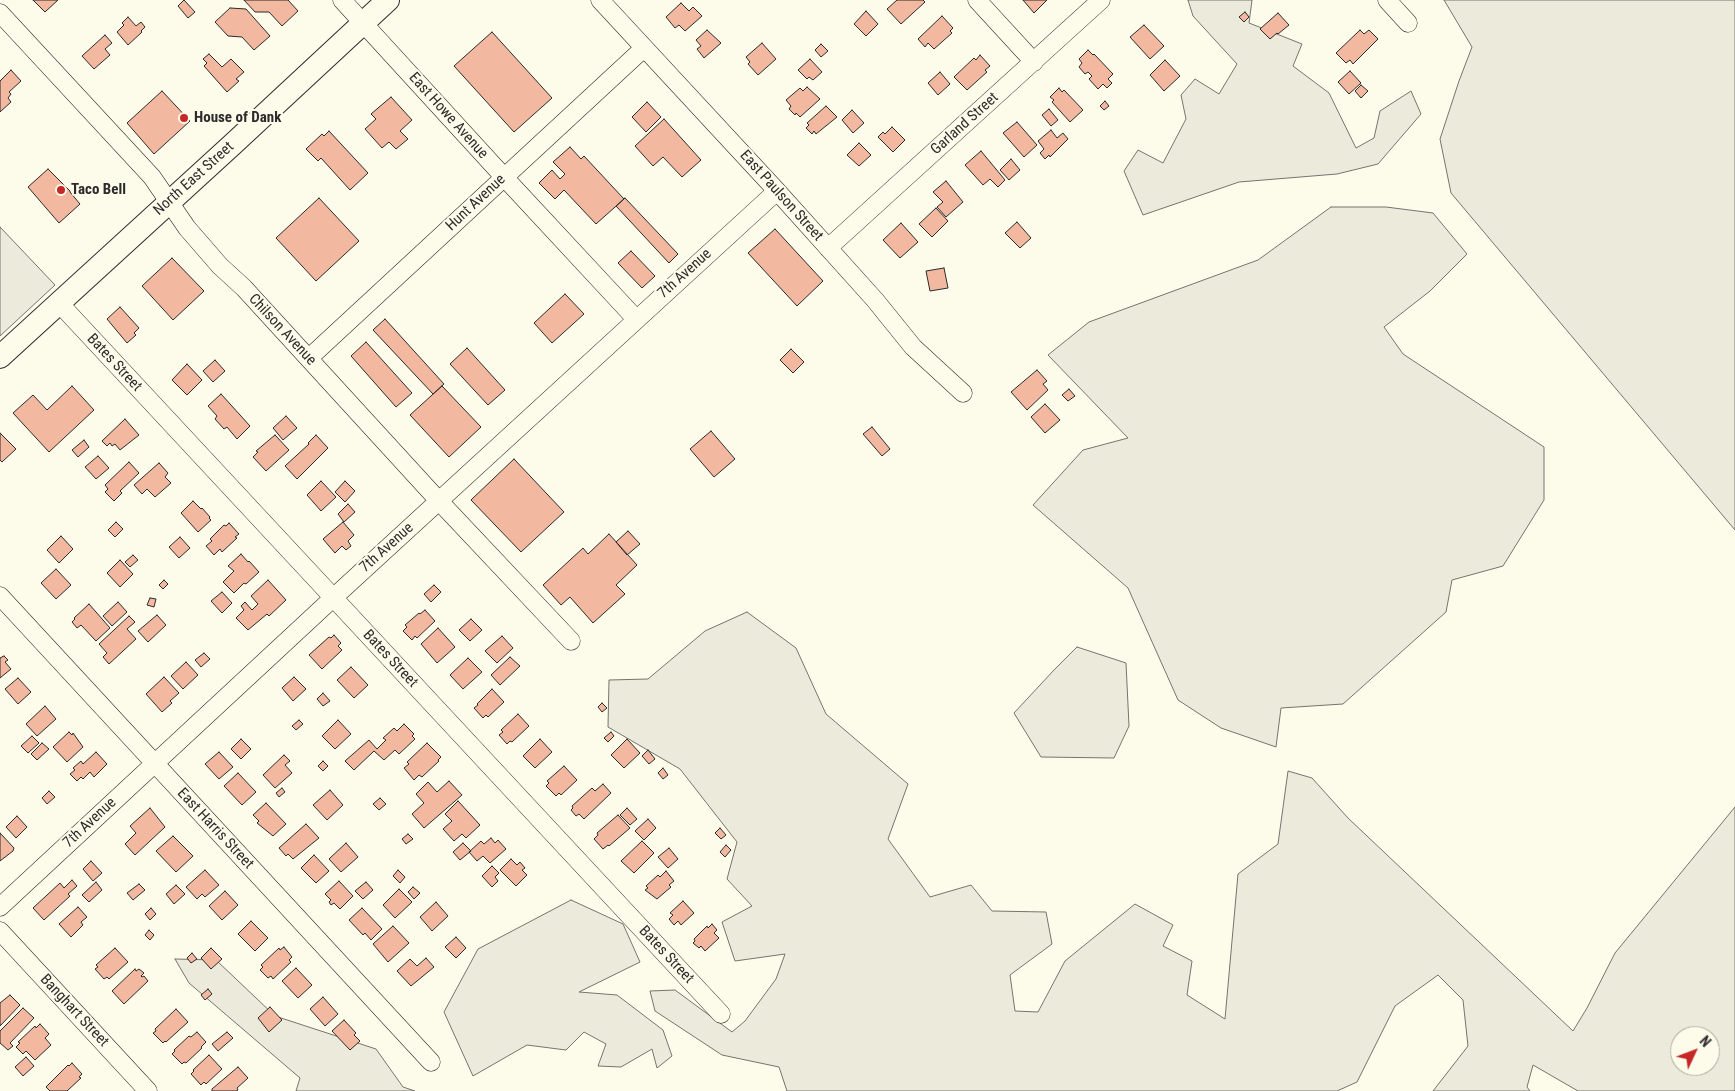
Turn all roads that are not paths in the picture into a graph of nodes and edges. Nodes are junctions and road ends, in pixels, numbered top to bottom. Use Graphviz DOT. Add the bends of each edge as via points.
graph roads {
  1 [pos="342,0"];
  2 [pos="388,0"];
  3 [pos="600,0"];
  4 [pos="977,0"];
  5 [pos="1101,0"];
  6 [pos="1387,0"];
  7 [pos="0,14"];
  8 [pos="363,23"];
  9 [pos="1408,23"];
  10 [pos="644,48"];
  11 [pos="1034,62"];
  12 [pos="504,177"];
  13 [pos="777,191"];
  14 [pos="168,202"];
  15 [pos="828,248"];
  16 [pos="59,303"];
  17 [pos="636,318"];
  18 [pos="0,357"];
  19 [pos="309,358"];
  20 [pos="963,393"];
  21 [pos="439,501"];
  22 [pos="0,596"];
  23 [pos="332,598"];
  24 [pos="571,642"];
  25 [pos="154,763"];
  26 [pos="0,907"];
  27 [pos="0,931"];
  28 [pos="722,1014"];
  29 [pos="431,1062"];
  30 [pos="148,1091"];
  1 -- 8 [label="street, East Howe Avenue"];
  2 -- 8 [label="main road, North East Street"];
  3 -- 10 [label="street, East Paulson Street"];
  4 -- 11 [label="street"];
  5 -- 11 [label="street, Garland Street"];
  6 -- 9 [label="street"];
  7 -- 14 [label="street, Chilson Avenue" via="152,177"];
  8 -- 12 [label="street, East Howe Avenue"];
  8 -- 14 [label="main road, North East Street"];
  10 -- 12 [label="street, Hunt Avenue"];
  10 -- 13 [label="street, East Paulson Street"];
  11 -- 15 [label="street, Garland Street"];
  12 -- 17 [label="street, East Howe Avenue"];
  12 -- 19 [label="street, Hunt Avenue"];
  13 -- 15 [label="street, East Paulson Street"];
  13 -- 17 [label="street, 7th Avenue"];
  14 -- 16 [label="main road, North East Street"];
  14 -- 19 [label="street, Chilson Avenue" via="220,266"];
  15 -- 20 [label="street, East Paulson Street" via="913,347"];
  16 -- 18 [label="main road, North East Street"];
  16 -- 23 [label="street, Bates Street"];
  17 -- 21 [label="street, 7th Avenue"];
  19 -- 21 [label="street, Chilson Avenue"];
  21 -- 23 [label="street, 7th Avenue"];
  21 -- 24 [label="street, Chilson Avenue"];
  22 -- 25 [label="street, East Harris Street"];
  23 -- 25 [label="street, 7th Avenue"];
  23 -- 28 [label="street, Bates Street"];
  25 -- 26 [label="street, 7th Avenue"];
  25 -- 29 [label="street, East Harris Street"];
  27 -- 30 [label="street, Banghart Street"];
}
